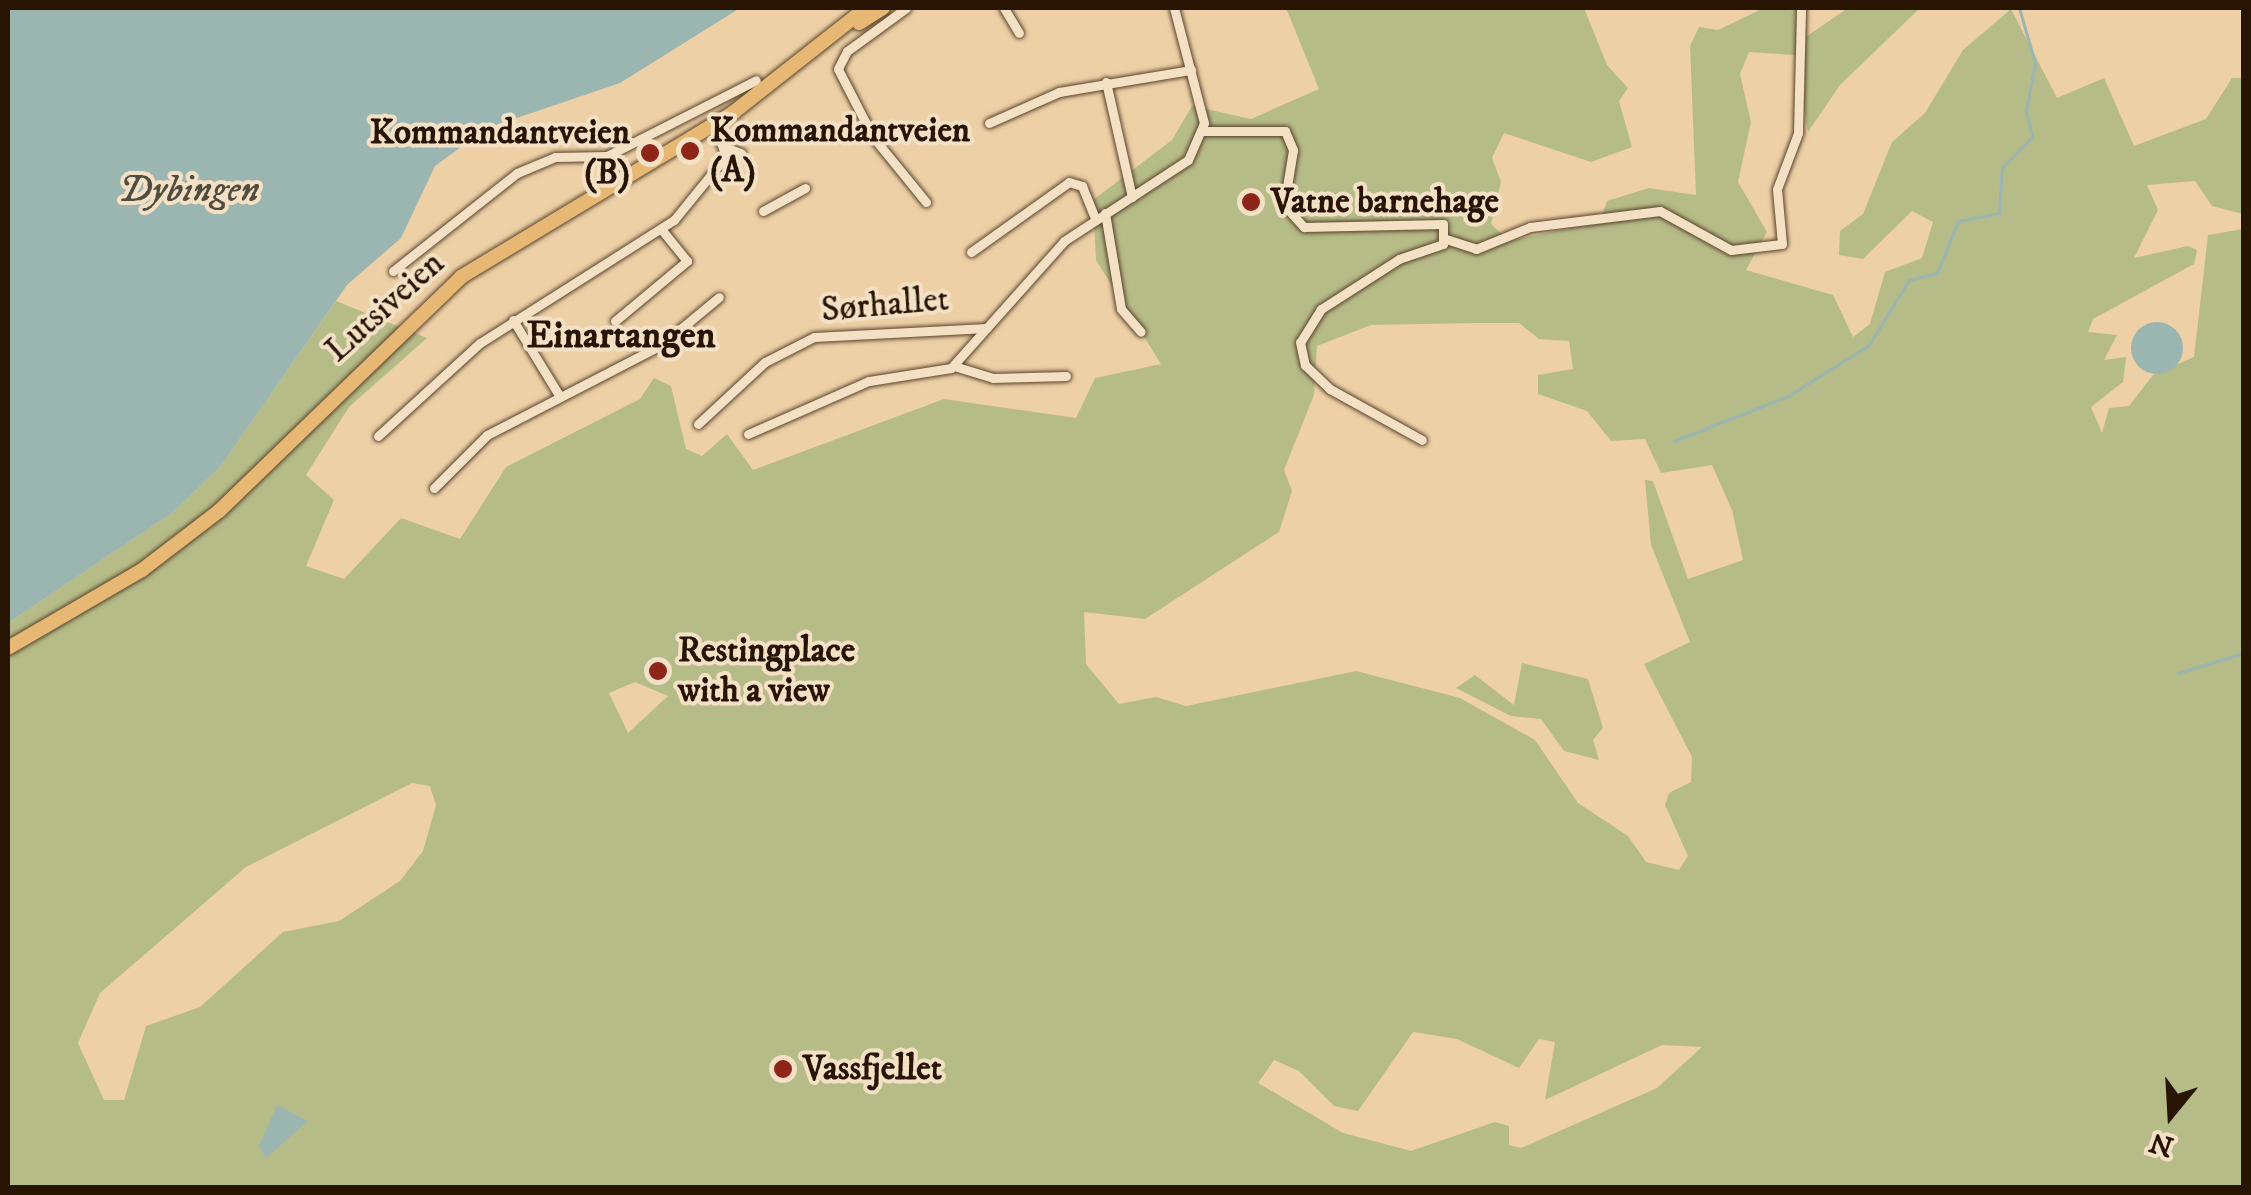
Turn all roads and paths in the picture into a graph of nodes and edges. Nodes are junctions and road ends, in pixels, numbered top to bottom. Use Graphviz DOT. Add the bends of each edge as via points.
graph roads {
  1 [pos="866,8"];
  2 [pos="883,8"];
  3 [pos="906,8"];
  4 [pos="1004,8"];
  5 [pos="1174,8"];
  6 [pos="1801,8"];
  7 [pos="1019,34"];
  8 [pos="828,41"];
  9 [pos="1191,70"];
  10 [pos="756,80"];
  11 [pos="1106,82"];
  12 [pos="989,123"];
  13 [pos="714,124"];
  14 [pos="1204,131"];
  15 [pos="727,148"];
  16 [pos="741,153"];
  17 [pos="608,156"];
  18 [pos="616,181"];
  19 [pos="806,188"];
  20 [pos="1132,197"];
  21 [pos="926,202"];
  22 [pos="763,211"];
  23 [pos="1100,215"];
  24 [pos="662,230"];
  25 [pos="1446,239"];
  26 [pos="971,252"];
  27 [pos="393,271"];
  28 [pos="719,297"];
  29 [pos="513,320"];
  30 [pos="615,321"];
  31 [pos="987,328"];
  32 [pos="1141,332"];
  33 [pos="954,366"];
  34 [pos="1066,376"];
  35 [pos="560,395"];
  36 [pos="698,424"];
  37 [pos="748,434"];
  38 [pos="378,436"];
  39 [pos="1422,440"];
  40 [pos="434,488"];
  41 [pos="8,648"];
  1 -- 8 [label="main road, Lutsiveien"];
  2 -- 8 [label="main road, Lutsiveien"];
  3 -- 21 [label="street" via="846,52 838,69 873,137"];
  4 -- 7 [label="street"];
  5 -- 9 [label="street"];
  6 -- 25 [label="street" via="1798,133 1777,189 1782,244 1731,250 1660,211 1530,227 1476,249"];
  8 -- 13 [label="main road, Lutsiveien"];
  9 -- 11 [label="street"];
  9 -- 14 [label="street"];
  10 -- 17 [label="street"];
  11 -- 12 [label="street" via="1044,96"];
  11 -- 20 [label="street"];
  13 -- 15 [label="street"];
  13 -- 18 [label="main road, Lutsiveien"];
  14 -- 20 [label="street" via="1183,165"];
  14 -- 25 [label="street" via="1285,131 1293,150 1284,205 1304,226 1430,219"];
  15 -- 16 [label="street"];
  15 -- 24 [label="street" via="712,178"];
  17 -- 18 [label="street"];
  17 -- 27 [label="street" via="554,157 517,173"];
  18 -- 41 [label="main road, Lutsiveien" via="440,293 176,544"];
  19 -- 22 [label="street"];
  20 -- 23 [label="street"];
  23 -- 26 [label="street" via="1082,186 1069,182"];
  23 -- 31 [label="street"];
  23 -- 32 [label="street" via="1121,309"];
  24 -- 29 [label="street"];
  24 -- 30 [label="street" via="687,261"];
  25 -- 39 [label="street" via="1320,310 1300,342 1305,364 1330,389"];
  28 -- 35 [label="street" via="670,340"];
  29 -- 35 [label="street"];
  29 -- 38 [label="street"];
  31 -- 33 [label="street"];
  31 -- 36 [label="street, Sørhallet" via="814,337 766,362"];
  33 -- 34 [label="street" via="993,378"];
  33 -- 37 [label="street" via="869,381"];
  35 -- 40 [label="street" via="487,435"];
}
